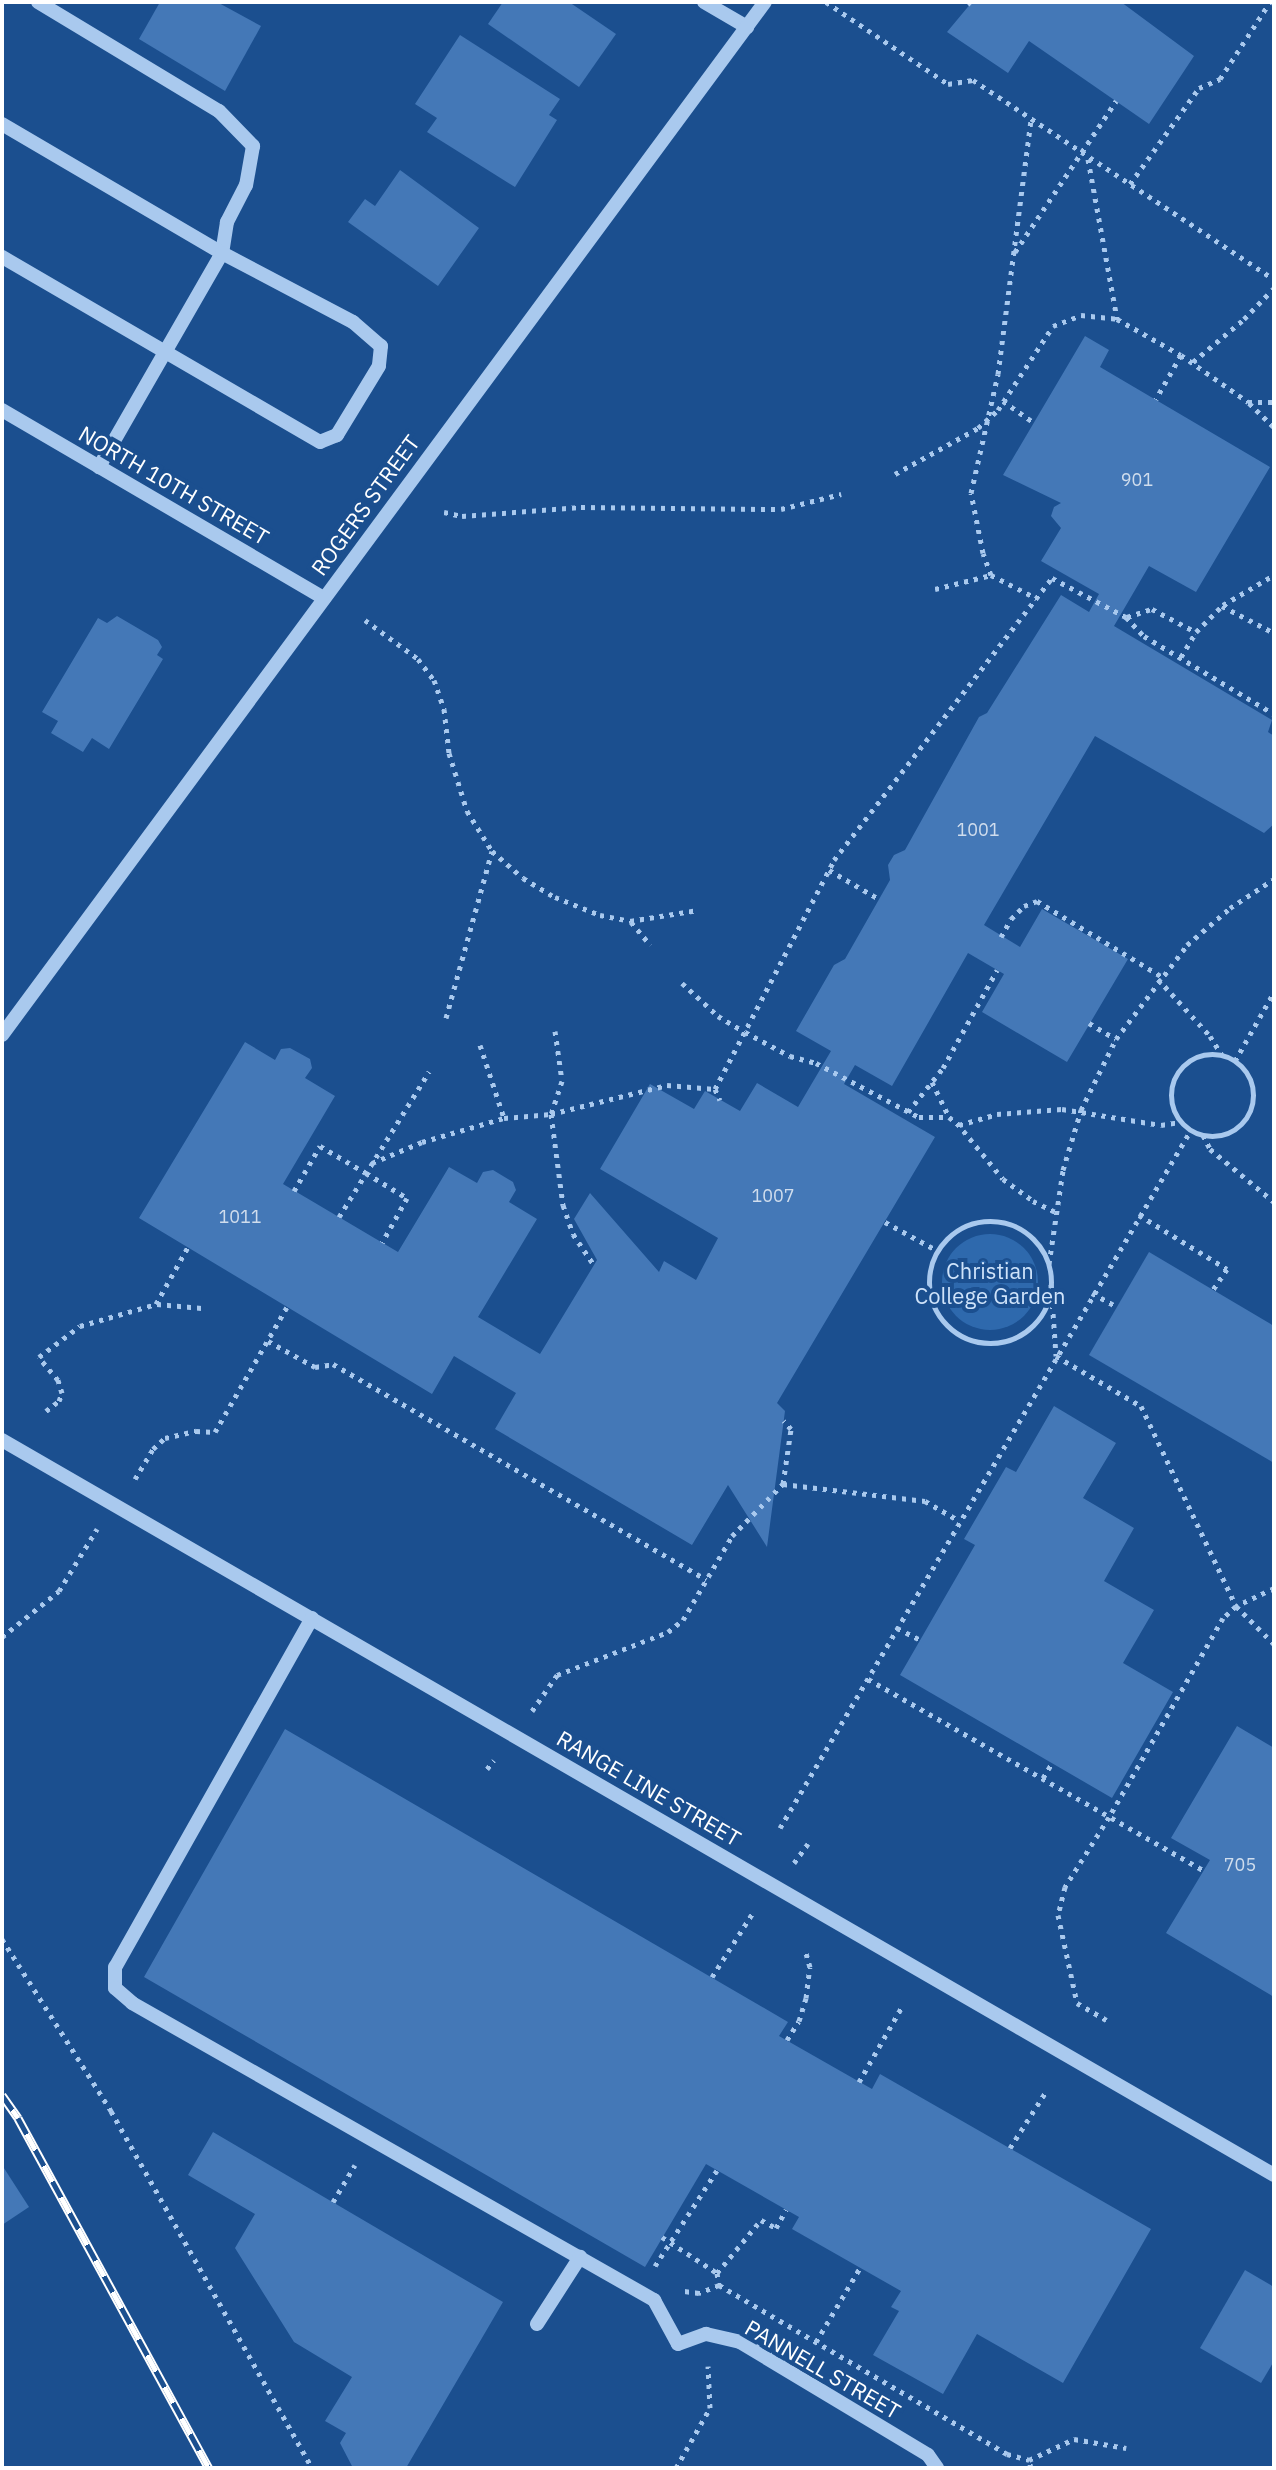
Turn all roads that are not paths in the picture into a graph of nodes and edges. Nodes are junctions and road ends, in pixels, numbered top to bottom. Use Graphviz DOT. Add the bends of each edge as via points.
graph roads {
  1 [pos="38,2"];
  2 [pos="704,2"];
  3 [pos="765,2"];
  4 [pos="747,27"];
  5 [pos="2,124"];
  6 [pos="222,253"];
  7 [pos="2,257"];
  8 [pos="166,352"];
  9 [pos="2,410"];
  10 [pos="99,467"];
  11 [pos="324,598"];
  12 [pos="2,1035"];
  13 [pos="2,1440"];
  14 [pos="312,1618"];
  15 [pos="1274,2175"];
  16 [pos="580,2257"];
  17 [pos="537,2324"];
  18 [pos="937,2468"];
  1 -- 6 [label="street" via="219,111 253,146 246,185 227,222"];
  2 -- 4 [label="street"];
  3 -- 4 [label="street, ROGERS STREET"];
  4 -- 11 [label="street, ROGERS STREET"];
  5 -- 6 [label="street"];
  6 -- 8 [label="street"];
  6 -- 8 [label="street" via="353,322 381,346 379,366 364,394 337,435 320,442"];
  7 -- 8 [label="street"];
  8 -- 10 [label="street"];
  9 -- 10 [label="street, NORTH 10TH STREET"];
  10 -- 11 [label="street, NORTH 10TH STREET"];
  11 -- 12 [label="street, ROGERS STREET"];
  13 -- 14 [label="street, RANGE LINE STREET"];
  14 -- 15 [label="street, RANGE LINE STREET"];
  14 -- 16 [label="street" via="115,1967 115,1988 132,2003"];
  16 -- 17 [label="street"];
  16 -- 18 [label="street, PANNELL STREET" via="654,2300 678,2344 706,2334 740,2342 928,2455"];
}
